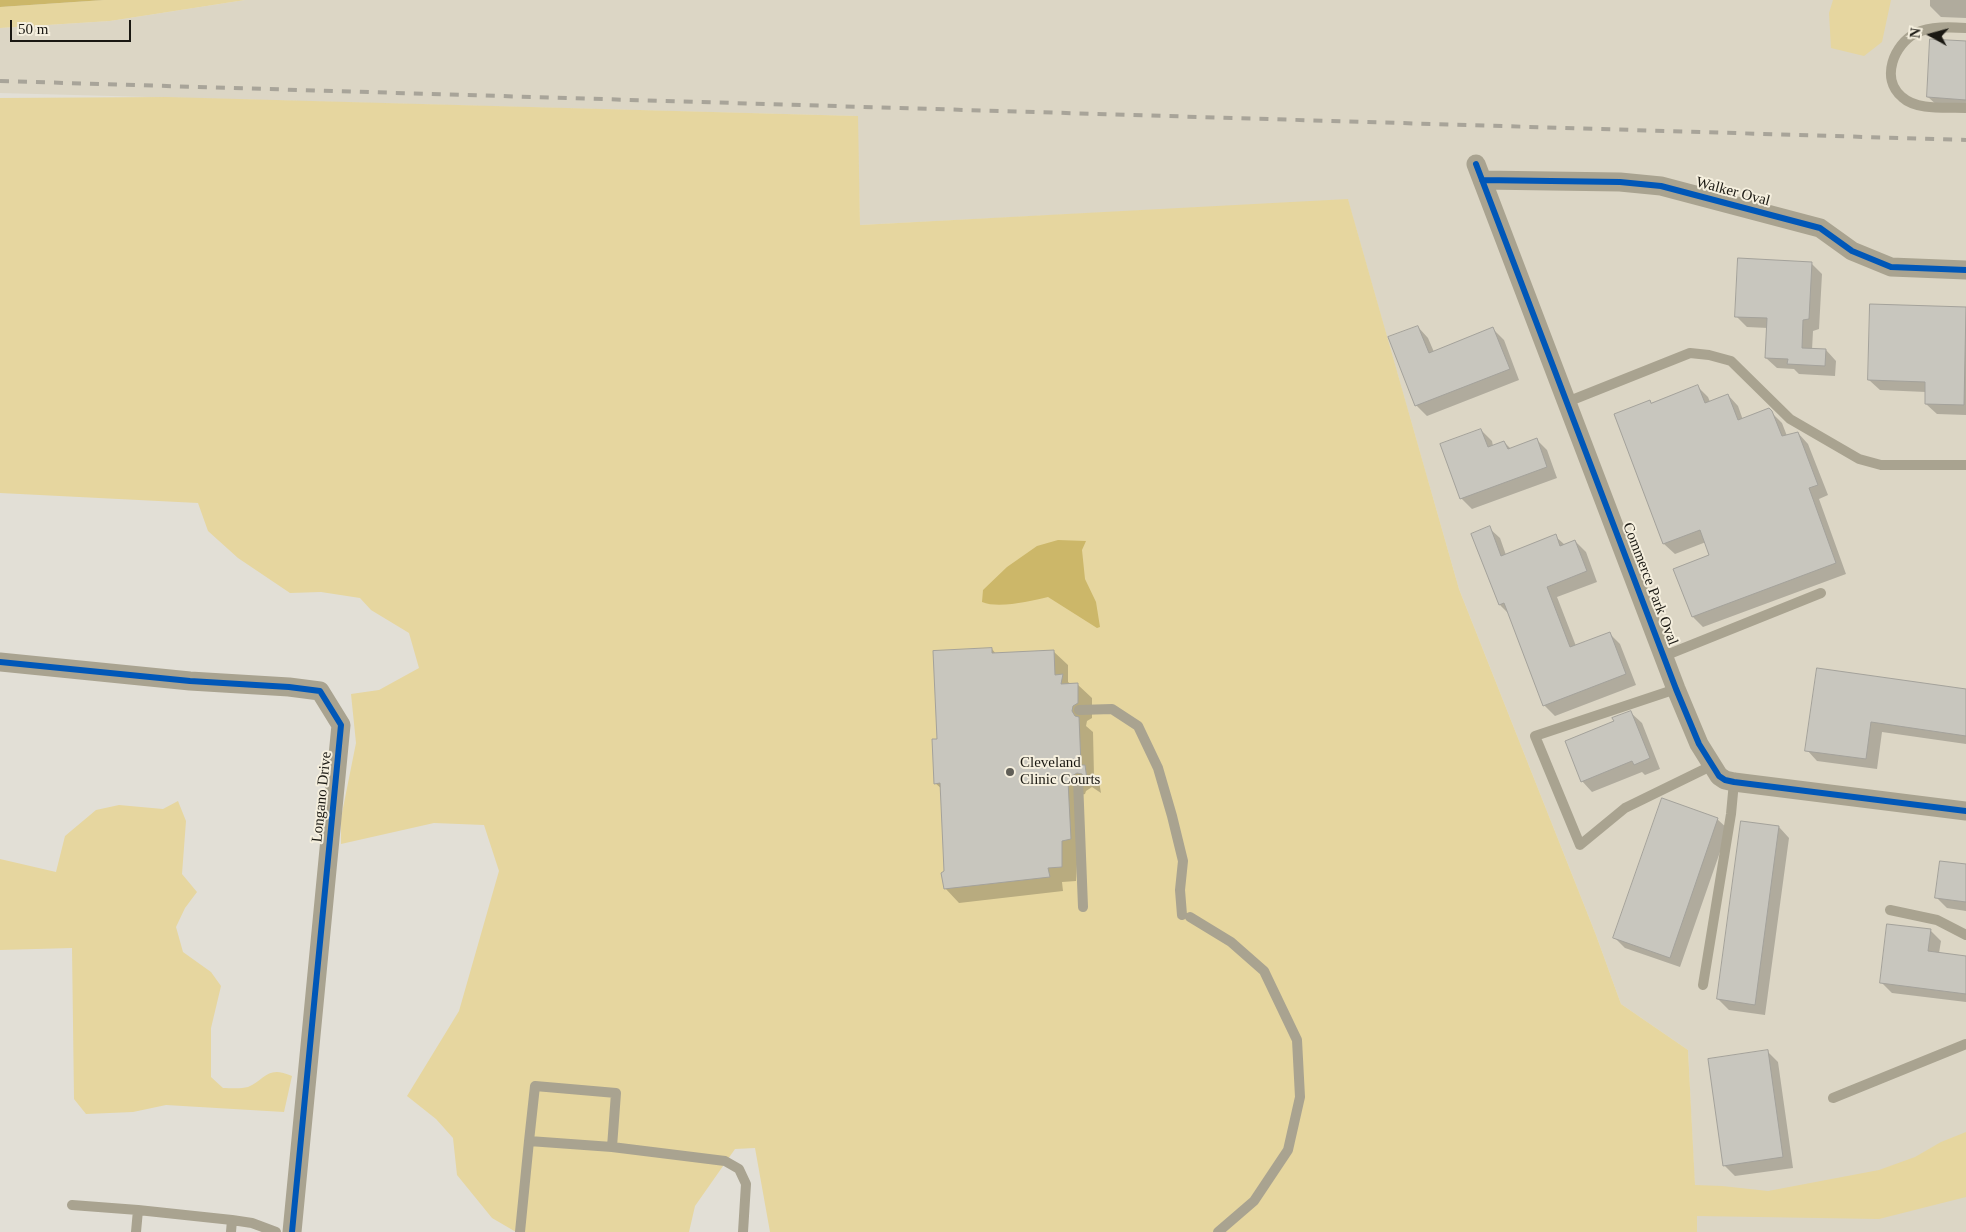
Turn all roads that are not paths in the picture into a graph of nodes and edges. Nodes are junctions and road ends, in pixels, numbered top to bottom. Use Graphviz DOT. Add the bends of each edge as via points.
graph roads {
  1 [pos="1966,28"];
  2 [pos="1966,108"];
  3 [pos="1479,172"];
  4 [pos="1966,270"];
  5 [pos="1567,402"];
  6 [pos="1966,465"];
  7 [pos="1821,593"];
  8 [pos="1664,656"];
  9 [pos="0,662"];
  10 [pos="1676,689"];
  11 [pos="1079,710"];
  12 [pos="1713,765"];
  13 [pos="1078,780"];
  14 [pos="1734,782"];
  15 [pos="1966,811"];
  16 [pos="1083,906"];
  17 [pos="1890,910"];
  18 [pos="1966,935"];
  19 [pos="1703,985"];
  20 [pos="1966,1044"];
  21 [pos="1833,1098"];
  22 [pos="530,1141"];
  23 [pos="612,1147"];
  24 [pos="72,1205"];
  25 [pos="138,1210"];
  26 [pos="232,1220"];
  27 [pos="136,1232"];
  28 [pos="231,1232"];
  29 [pos="276,1232"];
  30 [pos="292,1232"];
  31 [pos="520,1232"];
  32 [pos="742,1232"];
  33 [pos="1218,1232"];
  1 -- 2 [label="lane" via="1917,32 1896,52 1891,68 1892,86 1902,98 1928,106"];
  3 -- 4 [label="street, Walker Oval" via="1661,186 1820,228 1852,251 1891,267"];
  3 -- 5 [label="street, Commerce Park Oval"];
  5 -- 6 [label="lane" via="1690,353 1709,355 1731,361 1790,419 1859,459 1881,465"];
  5 -- 8 [label="street, Commerce Park Oval"];
  7 -- 8 [label="lane"];
  8 -- 10 [label="street, Commerce Park Oval"];
  9 -- 30 [label="street, Longano Drive" via="320,691 341,725"];
  10 -- 12 [label="street, Commerce Park Oval" via="1699,744"];
  10 -- 12 [label="lane" via="1534,736 1580,845 1625,808"];
  11 -- 33 [label="lane" via="1112,709 1138,726 1158,768 1177,834 1183,861 1180,890 1186,916 1231,942 1264,971 1297,1040 1300,1097 1288,1150 1254,1201"];
  12 -- 14 [label="street, Commerce Park Oval" via="1720,776"];
  13 -- 16 [label="lane"];
  14 -- 15 [label="street, Commerce Park Oval"];
  14 -- 19 [label="lane"];
  17 -- 18 [label="lane" via="1937,920"];
  20 -- 21 [label="lane"];
  22 -- 23 [label="lane"];
  22 -- 23 [label="lane" via="535,1086 616,1093"];
  22 -- 31 [label="lane"];
  23 -- 32 [label="lane" via="726,1161 739,1169 746,1184"];
  24 -- 25 [label="lane"];
  25 -- 26 [label="lane"];
  25 -- 27 [label="lane"];
  26 -- 28 [label="lane"];
  26 -- 29 [label="lane"];
}
